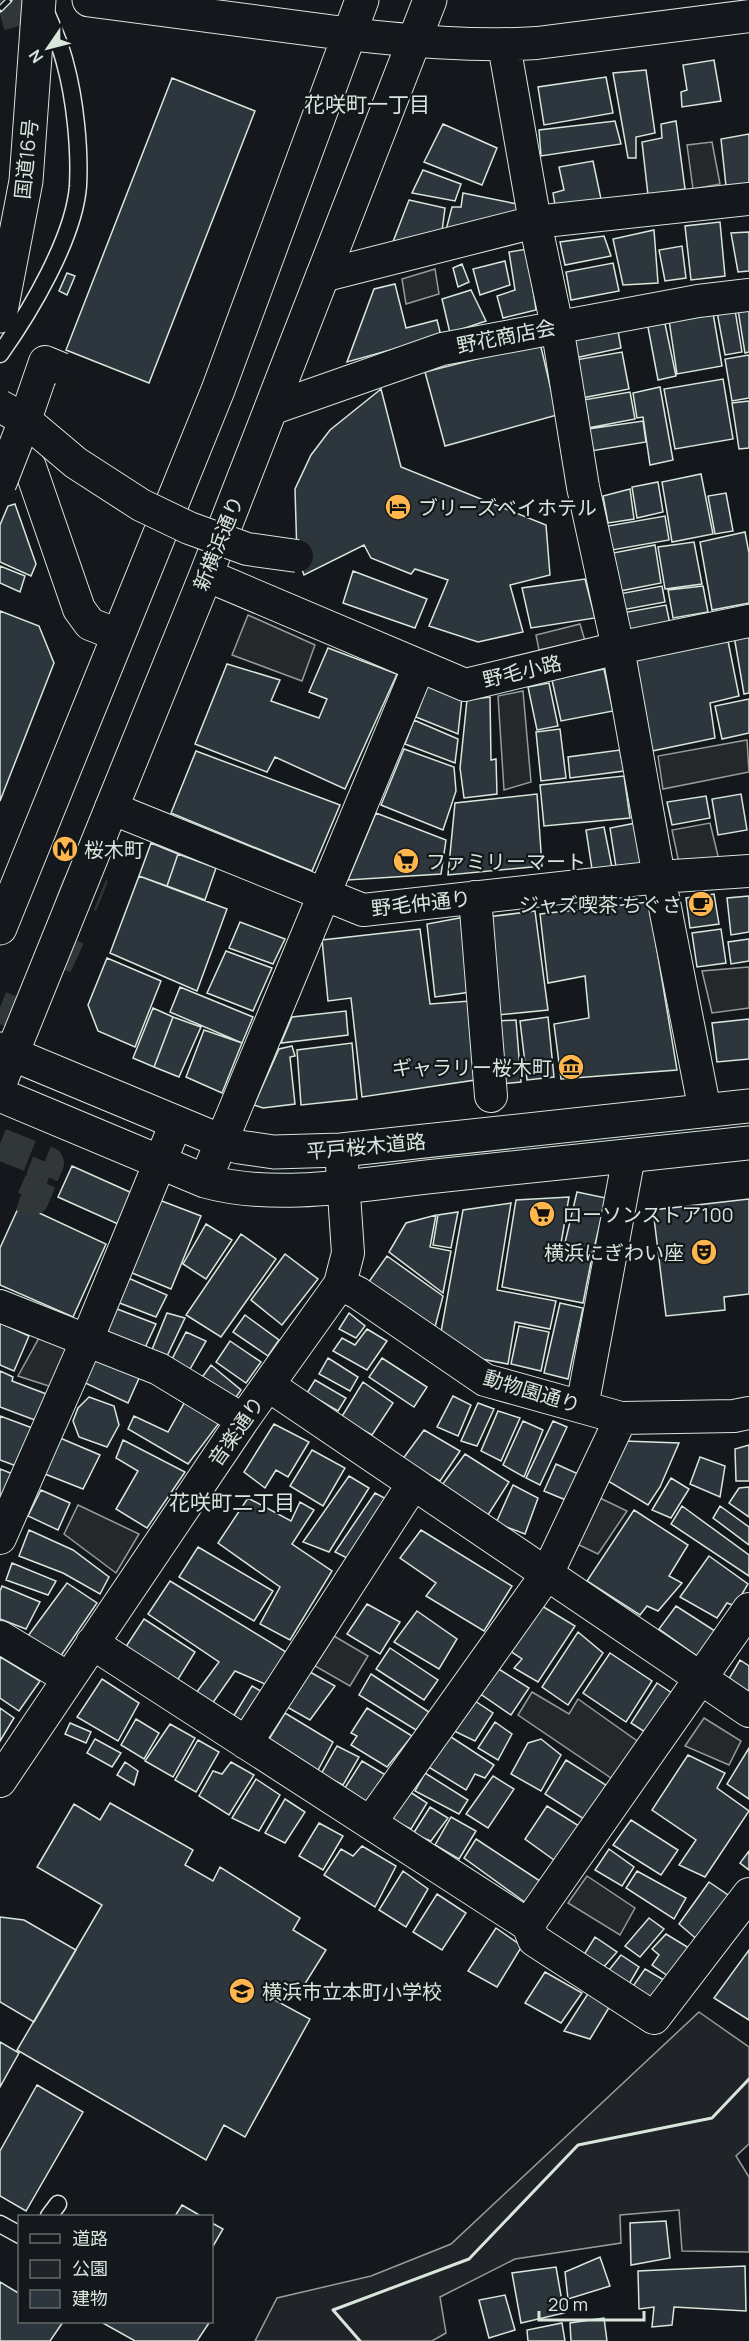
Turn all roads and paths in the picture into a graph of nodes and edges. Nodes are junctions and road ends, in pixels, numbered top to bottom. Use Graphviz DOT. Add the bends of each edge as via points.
graph roads {
  1 [pos="40,0"];
  2 [pos="89,0"];
  3 [pos="362,0"];
  4 [pos="430,0"];
  5 [pos="749,16"];
  6 [pos="348,34"];
  7 [pos="413,41"];
  8 [pos="504,45"];
  9 [pos="749,199"];
  10 [pos="535,222"];
  11 [pos="322,276"];
  12 [pos="749,295"];
  13 [pos="0,316"];
  14 [pos="557,326"];
  15 [pos="0,354"];
  16 [pos="62,369"];
  17 [pos="271,409"];
  18 [pos="8,420"];
  19 [pos="0,484"];
  20 [pos="297,556"];
  21 [pos="206,575"];
  22 [pos="749,621"];
  23 [pos="118,635"];
  24 [pos="618,648"];
  25 [pos="419,666"];
  26 [pos="111,808"];
  27 [pos="749,871"];
  28 [pos="660,877"];
  29 [pos="326,894"];
  30 [pos="475,897"];
  31 [pos="0,928"];
  32 [pos="4,1062"];
  33 [pos="0,1095"];
  34 [pos="491,1096"];
  35 [pos="749,1106"];
  36 [pos="705,1111"];
  37 [pos="176,1123"];
  38 [pos="221,1141"];
  39 [pos="749,1143"];
  40 [pos="341,1150"];
  41 [pos="628,1156"];
  42 [pos="159,1162"];
  43 [pos="205,1181"];
  44 [pos="344,1186"];
  45 [pos="340,1284"];
  46 [pos="0,1306"];
  47 [pos="87,1340"];
  48 [pos="268,1385"];
  49 [pos="582,1407"];
  50 [pos="749,1413"];
  51 [pos="621,1418"];
  52 [pos="243,1419"];
  53 [pos="413,1484"];
  54 [pos="0,1538"];
  55 [pos="547,1575"];
  56 [pos="749,1609"];
  57 [pos="0,1637"];
  58 [pos="92,1643"];
  59 [pos="68,1678"];
  60 [pos="701,1679"];
  61 [pos="749,1711"];
  62 [pos="246,1743"];
  63 [pos="0,1781"];
  64 [pos="370,1823"];
  65 [pos="749,1894"];
  66 [pos="528,1925"];
  67 [pos="0,2224"];
  68 [pos="18,2234"];
  1 -- 13 [label="main road, 国道16号" via="26,181"];
  1 -- 15 [label="lane" via="66,64 77,133 78,188 68,229 53,262 21,325"];
  2 -- 6 [label="main road"];
  3 -- 6 [label="main road"];
  4 -- 7 [label="main road, 新横浜通り"];
  5 -- 8 [label="street"];
  6 -- 7 [label="street"];
  6 -- 23 [label="main road" via="218,390"];
  7 -- 8 [label="street"];
  7 -- 11 [label="main road, 新横浜通り"];
  8 -- 10 [label="street"];
  9 -- 10 [label="street"];
  10 -- 11 [label="street"];
  10 -- 14 [label="street"];
  11 -- 17 [label="main road, 新横浜通り"];
  12 -- 14 [label="street, 野花商店会"];
  14 -- 17 [label="street, 野花商店会" via="442,349"];
  14 -- 24 [label="street" via="584,487"];
  16 -- 18 [label="street, bridge" via="45,362"];
  17 -- 21 [label="main road, 新横浜通り"];
  18 -- 19 [label="street, bridge"];
  18 -- 20 [label="street, bridge" via="141,505 189,528 247,549"];
  18 -- 23 [label="street" via="10,437 30,467 79,609 90,624"];
  21 -- 25 [label="street, 野毛小路"];
  21 -- 26 [label="main road, 新横浜通り"];
  22 -- 24 [label="street, 野毛小路"];
  23 -- 31 [label="main road"];
  24 -- 25 [label="street, 野毛小路" via="465,685"];
  24 -- 28 [label="street"];
  25 -- 29 [label="street"];
  26 -- 29 [label="street, 野毛仲通り"];
  26 -- 32 [label="main road, 新横浜通り"];
  27 -- 28 [label="street, 野毛仲通り"];
  28 -- 30 [label="street, 野毛仲通り"];
  28 -- 36 [label="street"];
  29 -- 30 [label="street, 野毛仲通り" via="363,910"];
  29 -- 38 [label="street"];
  30 -- 34 [label="street"];
  32 -- 37 [label="main road, 平戸桜木道路"];
  33 -- 42 [label="main road, 平戸桜木道路"];
  35 -- 36 [label="main road, 平戸桜木道路"];
  36 -- 40 [label="main road, 平戸桜木道路"];
  37 -- 38 [label="main road, 平戸桜木道路"];
  37 -- 42 [label="street"];
  38 -- 40 [label="main road, 平戸桜木道路" via="274,1152"];
  38 -- 43 [label="street"];
  39 -- 41 [label="main road, 平戸桜木道路"];
  40 -- 44 [label="street, 音楽通り"];
  41 -- 44 [label="main road, 平戸桜木道路"];
  41 -- 49 [label="street"];
  42 -- 43 [label="main road, 平戸桜木道路"];
  42 -- 47 [label="street"];
  43 -- 44 [label="main road, 平戸桜木道路" via="225,1187 269,1190"];
  44 -- 45 [label="street, 音楽通り" via="348,1253"];
  45 -- 48 [label="street, 音楽通り"];
  45 -- 49 [label="street, 動物園通り" via="485,1380"];
  46 -- 47 [label="street"];
  47 -- 52 [label="street" via="159,1369"];
  47 -- 54 [label="street"];
  48 -- 52 [label="street, 音楽通り"];
  48 -- 53 [label="street"];
  49 -- 51 [label="street, 動物園通り"];
  50 -- 51 [label="street, 動物園通り"];
  51 -- 55 [label="street"];
  52 -- 58 [label="street, 音楽通り"];
  53 -- 55 [label="street"];
  53 -- 62 [label="street"];
  55 -- 60 [label="street"];
  55 -- 64 [label="street"];
  56 -- 60 [label="street"];
  57 -- 59 [label="street"];
  58 -- 59 [label="street, 音楽通り"];
  58 -- 62 [label="street"];
  59 -- 63 [label="street, 音楽通り"];
  60 -- 61 [label="street"];
  60 -- 66 [label="street"];
  62 -- 64 [label="street"];
  64 -- 66 [label="street"];
  65 -- 66 [label="street" via="654,2018 534,1940"];
  67 -- 68 [label="lane"];
}
